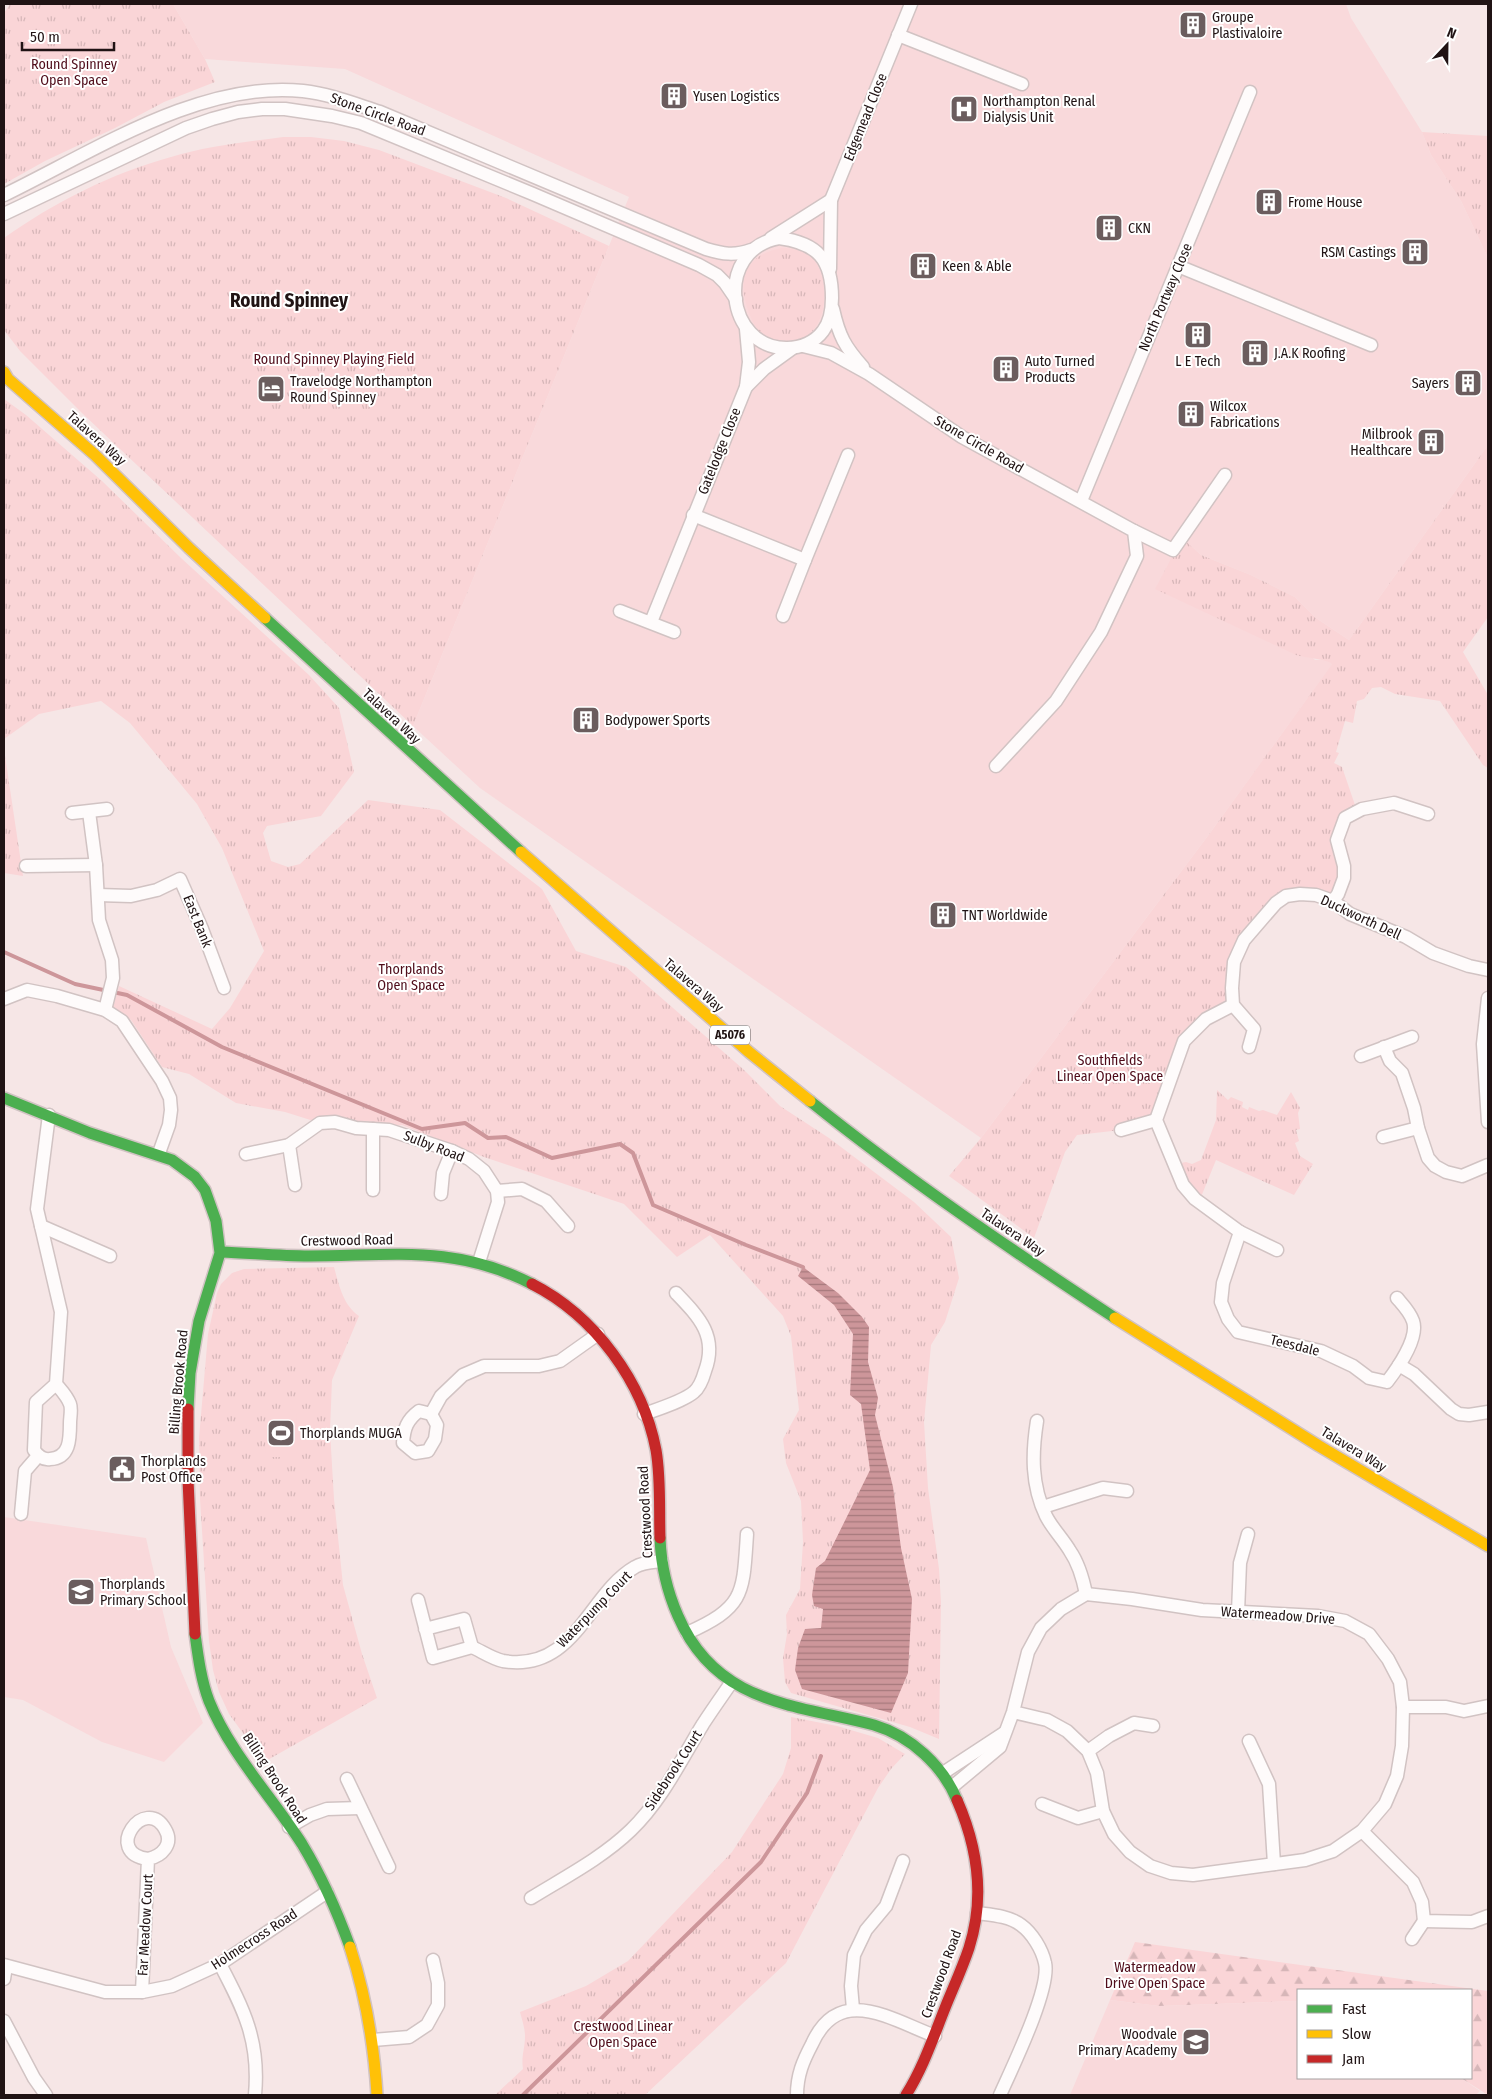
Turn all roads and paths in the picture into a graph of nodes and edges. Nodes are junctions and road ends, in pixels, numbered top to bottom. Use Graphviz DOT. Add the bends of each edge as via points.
graph roads {
  1 [pos="911,4"];
  2 [pos="898,34"];
  3 [pos="1022,84"];
  4 [pos="1250,92"];
  5 [pos="4,195"];
  6 [pos="831,200"];
  7 [pos="4,214"];
  8 [pos="767,240"];
  9 [pos="751,250"];
  10 [pos="1178,266"];
  11 [pos="831,274"];
  12 [pos="736,299"];
  13 [pos="832,304"];
  14 [pos="746,329"];
  15 [pos="1370,345"];
  16 [pos="798,347"];
  17 [pos="869,374"];
  18 [pos="5,377"];
  19 [pos="746,387"];
  20 [pos="848,455"];
  21 [pos="1225,475"];
  22 [pos="1081,501"];
  23 [pos="693,515"];
  24 [pos="1134,532"];
  25 [pos="805,560"];
  26 [pos="620,610"];
  27 [pos="783,616"];
  28 [pos="651,622"];
  29 [pos="674,632"];
  30 [pos="996,766"];
  31 [pos="107,809"];
  32 [pos="89,812"];
  33 [pos="72,813"];
  34 [pos="1428,814"];
  35 [pos="96,865"];
  36 [pos="26,866"];
  37 [pos="98,895"];
  38 [pos="1333,901"];
  39 [pos="1488,970"];
  40 [pos="224,988"];
  41 [pos="1488,998"];
  42 [pos="4,999"];
  43 [pos="1234,1005"];
  44 [pos="104,1010"];
  45 [pos="1412,1037"];
  46 [pos="1249,1047"];
  47 [pos="1384,1047"];
  48 [pos="1360,1056"];
  49 [pos="1486,1067"];
  50 [pos="4,1098"];
  51 [pos="49,1115"];
  52 [pos="1156,1120"];
  53 [pos="1488,1122"];
  54 [pos="1418,1128"];
  55 [pos="373,1129"];
  56 [pos="1121,1130"];
  57 [pos="1383,1137"];
  58 [pos="289,1144"];
  59 [pos="452,1151"];
  60 [pos="159,1153"];
  61 [pos="246,1154"];
  62 [pos="1488,1166"];
  63 [pos="296,1185"];
  64 [pos="373,1190"];
  65 [pos="497,1191"];
  66 [pos="441,1194"];
  67 [pos="41,1226"];
  68 [pos="568,1226"];
  69 [pos="1240,1232"];
  70 [pos="1277,1250"];
  71 [pos="221,1252"];
  72 [pos="110,1256"];
  73 [pos="479,1262"];
  74 [pos="676,1293"];
  75 [pos="1397,1298"];
  76 [pos="598,1334"];
  77 [pos="1399,1365"];
  78 [pos="56,1384"];
  79 [pos="1488,1412"];
  80 [pos="431,1414"];
  81 [pos="644,1414"];
  82 [pos="1037,1421"];
  83 [pos="38,1456"];
  84 [pos="1127,1491"];
  85 [pos="1043,1507"];
  86 [pos="21,1514"];
  87 [pos="747,1534"];
  88 [pos="1248,1534"];
  89 [pos="1488,1546"];
  90 [pos="662,1561"];
  91 [pos="1086,1594"];
  92 [pos="418,1600"];
  93 [pos="1238,1612"];
  94 [pos="425,1629"];
  95 [pos="687,1633"];
  96 [pos="472,1647"];
  97 [pos="731,1683"];
  98 [pos="1488,1706"];
  99 [pos="1403,1707"];
  100 [pos="1013,1712"];
  101 [pos="1154,1726"];
  102 [pos="1004,1733"];
  103 [pos="1249,1741"];
  104 [pos="1088,1751"];
  105 [pos="943,1773"];
  106 [pos="346,1779"];
  107 [pos="952,1787"];
  108 [pos="1042,1804"];
  109 [pos="360,1808"];
  110 [pos="1103,1811"];
  111 [pos="289,1827"];
  112 [pos="1362,1831"];
  113 [pos="148,1859"];
  114 [pos="903,1861"];
  115 [pos="1274,1864"];
  116 [pos="389,1867"];
  117 [pos="327,1892"];
  118 [pos="531,1898"];
  119 [pos="977,1912"];
  120 [pos="1488,1916"];
  121 [pos="1424,1921"];
  122 [pos="1412,1939"];
  123 [pos="433,1960"];
  124 [pos="220,1964"];
  125 [pos="4,1970"];
  126 [pos="142,1992"];
  127 [pos="852,2009"];
  128 [pos="4,2021"];
  129 [pos="935,2036"];
  130 [pos="373,2040"];
  131 [pos="46,2095"];
  132 [pos="255,2095"];
  133 [pos="377,2095"];
  134 [pos="797,2095"];
  135 [pos="906,2095"];
  136 [pos="1000,2095"];
  1 -- 2 [label="street, Edgemead Close"];
  2 -- 3 [label="street"];
  2 -- 6 [label="street, Edgemead Close"];
  4 -- 10 [label="street, North Portway Close"];
  5 -- 9 [label="street, Stone Circle Road" via="193,105 237,93 304,91 339,98 380,112 706,249 724,255"];
  6 -- 8 [label="street"];
  6 -- 11 [label="street, Edgemead Close"];
  7 -- 12 [label="street, Stone Circle Road" via="212,118 262,109 306,111 361,123 661,248 717,275"];
  8 -- 9 [label="street, Stone Circle Road"];
  8 -- 11 [label="street" via="785,239 804,244 821,256"];
  9 -- 12 [label="street, Stone Circle Road" via="738,268"];
  10 -- 15 [label="street"];
  10 -- 22 [label="street, North Portway Close"];
  11 -- 13 [label="street, Stone Circle Road"];
  12 -- 14 [label="street, Stone Circle Road"];
  13 -- 16 [label="street, Stone Circle Road" via="825,329 813,341"];
  13 -- 17 [label="street, Stone Circle Road" via="840,337"];
  14 -- 16 [label="street, Stone Circle Road" via="764,344"];
  14 -- 19 [label="street, Gatelodge Close" via="749,362"];
  16 -- 17 [label="street, Stone Circle Road" via="831,353"];
  16 -- 19 [label="street, Gatelodge Close" via="764,369"];
  17 -- 22 [label="street, Stone Circle Road" via="962,437"];
  18 -- 89 [label="street, Talavera Way / A5076" via="95,454 217,574 474,811 735,1040 840,1125 988,1234 1120,1321 1311,1441"];
  19 -- 23 [label="street, Gatelodge Close"];
  20 -- 25 [label="street"];
  21 -- 24 [label="street, Stone Circle Road" via="1173,550"];
  22 -- 24 [label="street, Stone Circle Road"];
  23 -- 25 [label="street"];
  23 -- 28 [label="street, Gatelodge Close"];
  24 -- 30 [label="street" via="1137,556 1101,632 1056,701"];
  25 -- 27 [label="street"];
  26 -- 28 [label="street"];
  28 -- 29 [label="street"];
  31 -- 32 [label="street"];
  32 -- 33 [label="street"];
  32 -- 35 [label="street"];
  34 -- 38 [label="street" via="1394,803 1362,809 1345,818 1337,840 1344,878"];
  35 -- 36 [label="street"];
  35 -- 37 [label="street"];
  37 -- 40 [label="street, East Bank" via="131,896 158,890 180,879"];
  37 -- 44 [label="street" via="113,978"];
  38 -- 39 [label="street, Duckworth Dell" via="1350,914 1433,953"];
  38 -- 43 [label="street, Duckworth Dell" via="1300,894 1286,896 1276,903 1244,940 1234,962"];
  41 -- 49 [label="street" via="1483,1044"];
  42 -- 44 [label="street" via="27,990"];
  43 -- 46 [label="street" via="1254,1029"];
  43 -- 52 [label="street" via="1206,1020 1184,1041"];
  44 -- 60 [label="street" via="122,1022 135,1039 170,1098 169,1125"];
  45 -- 47 [label="street"];
  47 -- 48 [label="street"];
  47 -- 54 [label="street" via="1390,1062 1402,1073"];
  49 -- 53 [label="street"];
  50 -- 51 [label="street, Billing Brook Road"];
  51 -- 60 [label="street, Billing Brook Road" via="104,1139"];
  51 -- 67 [label="street" via="37,1209"];
  52 -- 56 [label="street"];
  52 -- 69 [label="street" via="1183,1185 1195,1199"];
  54 -- 57 [label="street"];
  54 -- 62 [label="street" via="1428,1158 1446,1172 1462,1176"];
  55 -- 58 [label="street, Sulby Road" via="336,1122 320,1123"];
  55 -- 59 [label="street, Sulby Road" via="389,1130"];
  55 -- 64 [label="street"];
  58 -- 61 [label="street, Sulby Road"];
  58 -- 63 [label="street"];
  59 -- 65 [label="street, Sulby Road" via="484,1171"];
  59 -- 66 [label="street" via="443,1173"];
  60 -- 71 [label="street, Billing Brook Road" via="179,1163 200,1182 217,1228"];
  65 -- 68 [label="street" via="522,1189 546,1201"];
  65 -- 73 [label="street" via="498,1202"];
  67 -- 72 [label="street"];
  67 -- 78 [label="street" via="61,1312"];
  69 -- 70 [label="street"];
  69 -- 77 [label="street, Teesdale" via="1223,1283 1221,1302 1238,1332 1321,1351 1370,1378 1387,1382"];
  71 -- 73 [label="street, Crestwood Road" via="305,1256 410,1254"];
  71 -- 111 [label="street, Billing Brook Road" via="198,1321 190,1382 187,1454 196,1639 202,1678 213,1708"];
  73 -- 76 [label="street, Crestwood Road" via="535,1284"];
  74 -- 81 [label="street" via="698,1316 708,1336 710,1358 703,1379 694,1392"];
  75 -- 77 [label="street, Teesdale" via="1414,1323 1411,1340"];
  76 -- 80 [label="street" via="560,1361 539,1366 484,1366 463,1375 441,1396"];
  76 -- 81 [label="street, Crestwood Road" via="626,1374"];
  77 -- 79 [label="street" via="1414,1374 1459,1414"];
  78 -- 83 [label="street" via="36,1402 34,1450"];
  78 -- 83 [label="street" via="70,1405 68,1448 57,1458 47,1460"];
  81 -- 90 [label="street, Crestwood Road" via="657,1457"];
  82 -- 85 [label="street" via="1032,1450 1034,1480"];
  83 -- 86 [label="street" via="25,1470"];
  84 -- 85 [label="street" via="1102,1488"];
  85 -- 91 [label="street" via="1075,1559"];
  87 -- 95 [label="street" via="744,1580 733,1604 720,1616"];
  88 -- 93 [label="street" via="1240,1564"];
  90 -- 95 [label="street, Crestwood Road" via="676,1611"];
  90 -- 96 [label="street, Waterpump Court" via="644,1563 618,1580 580,1628 547,1655 521,1662 502,1661"];
  91 -- 93 [label="street, Watermeadow Drive"];
  91 -- 100 [label="street" via="1047,1621 1034,1640"];
  92 -- 94 [label="street"];
  93 -- 99 [label="street, Watermeadow Drive" via="1345,1620 1369,1634 1388,1659 1400,1682"];
  94 -- 96 [label="street" via="464,1619"];
  94 -- 96 [label="street" via="433,1658"];
  95 -- 97 [label="street, Crestwood Road" via="704,1658"];
  97 -- 105 [label="street, Crestwood Road" via="781,1702 888,1730 919,1750"];
  97 -- 118 [label="street, Sidebrook Court" via="673,1776 631,1830 604,1853"];
  98 -- 99 [label="street" via="1464,1711 1446,1707"];
  99 -- 112 [label="street, Watermeadow Drive" via="1397,1776 1385,1804"];
  100 -- 102 [label="street"];
  100 -- 104 [label="street, Watermeadow Drive" via="1047,1720 1067,1731"];
  101 -- 104 [label="street" via="1134,1723"];
  102 -- 105 [label="street"];
  102 -- 107 [label="street" via="1000,1747"];
  103 -- 115 [label="street" via="1269,1784"];
  104 -- 110 [label="street, Watermeadow Drive" via="1097,1773"];
  105 -- 107 [label="street, Crestwood Road"];
  106 -- 109 [label="street"];
  107 -- 119 [label="street, Crestwood Road" via="978,1871"];
  108 -- 110 [label="street" via="1078,1818"];
  109 -- 111 [label="street" via="327,1809"];
  109 -- 116 [label="street"];
  110 -- 115 [label="street, Watermeadow Drive" via="1114,1834 1130,1852 1150,1866 1171,1873 1193,1875"];
  111 -- 117 [label="street, Billing Brook Road" via="313,1863"];
  112 -- 115 [label="street, Watermeadow Drive" via="1333,1851 1305,1860"];
  112 -- 121 [label="street" via="1413,1882 1422,1902"];
  113 -- 126 [label="street, Far Meadow Court"];
  114 -- 127 [label="street" via="886,1906 866,1930 854,1955"];
  117 -- 124 [label="street, Holmecross Road"];
  117 -- 130 [label="street, Billing Brook Road" via="363,1984"];
  119 -- 129 [label="street, Crestwood Road" via="970,1944"];
  119 -- 136 [label="street" via="1020,1924 1034,1938 1046,1963 1044,1991"];
  120 -- 121 [label="street" via="1472,1922"];
  121 -- 122 [label="street"];
  123 -- 130 [label="street" via="438,2005 427,2025 409,2037"];
  124 -- 126 [label="street, Holmecross Road" via="172,1986"];
  124 -- 132 [label="street" via="240,2003 254,2045"];
  125 -- 126 [label="street, Holmecross Road" via="105,1992"];
  127 -- 129 [label="street" via="869,2011"];
  127 -- 134 [label="street" via="839,2012 817,2032 800,2070"];
  128 -- 131 [label="street"];
  129 -- 135 [label="street, Crestwood Road" via="916,2081"];
  130 -- 133 [label="street, Billing Brook Road"];
}
